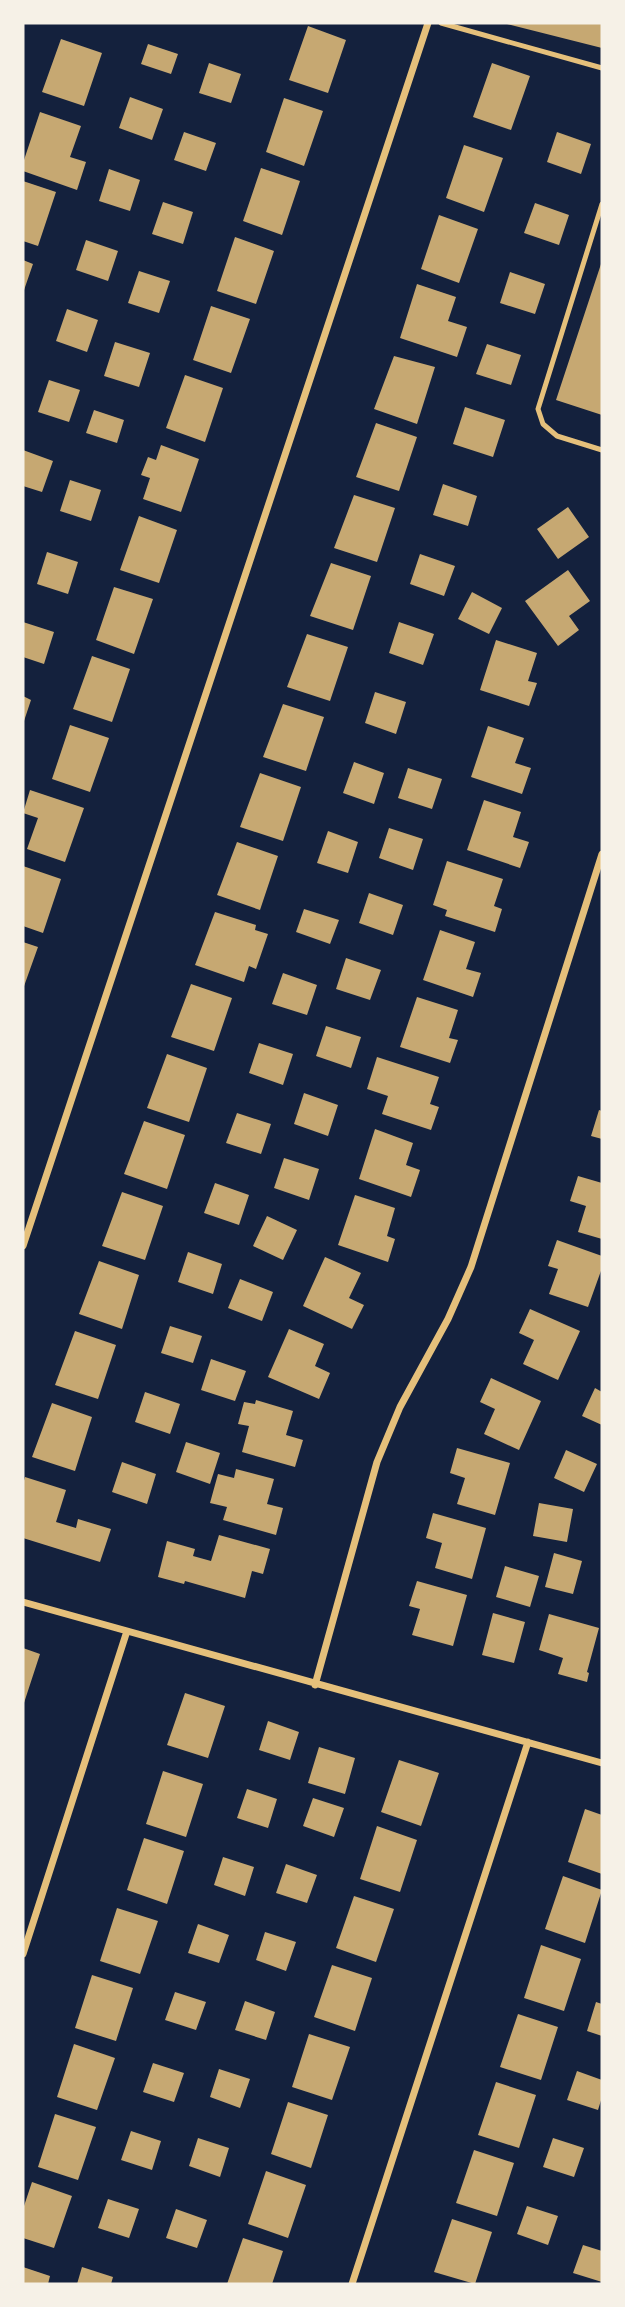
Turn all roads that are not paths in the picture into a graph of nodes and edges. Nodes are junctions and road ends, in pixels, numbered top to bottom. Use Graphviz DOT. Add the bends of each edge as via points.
graph roads {
  1 [pos="428,23"];
  2 [pos="441,23"];
  3 [pos="602,68"];
  4 [pos="602,208"];
  5 [pos="602,450"];
  6 [pos="602,854"];
  7 [pos="23,1246"];
  8 [pos="23,1602"];
  9 [pos="127,1631"];
  10 [pos="315,1685"];
  11 [pos="528,1742"];
  12 [pos="602,1763"];
  13 [pos="23,1954"];
  14 [pos="352,2284"];
  1 -- 7 [label="street"];
  2 -- 3 [label="lane"];
  4 -- 5 [label="lane" via="538,409 543,424 558,436"];
  6 -- 10 [label="street" via="471,1267 377,1462"];
  8 -- 9 [label="street"];
  9 -- 10 [label="street"];
  9 -- 13 [label="street"];
  10 -- 11 [label="street"];
  11 -- 12 [label="street"];
  11 -- 14 [label="street"];
}
